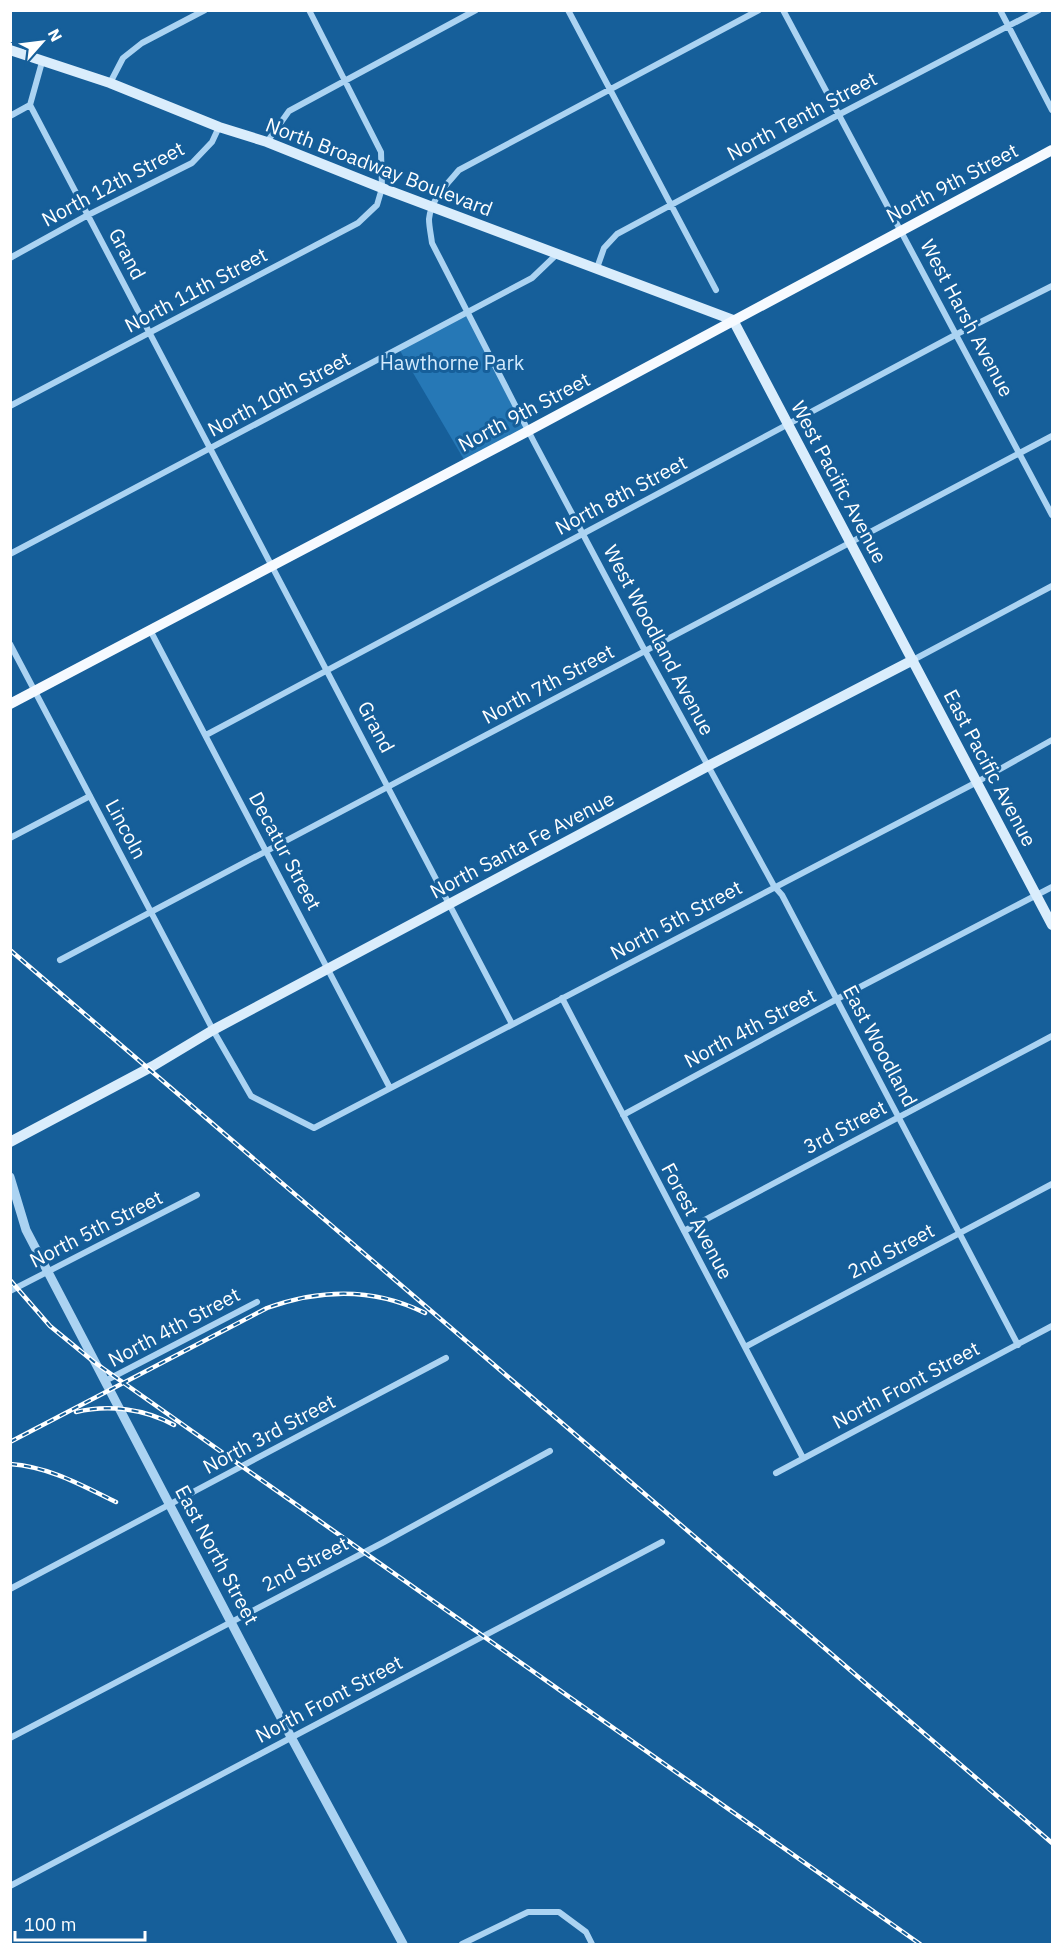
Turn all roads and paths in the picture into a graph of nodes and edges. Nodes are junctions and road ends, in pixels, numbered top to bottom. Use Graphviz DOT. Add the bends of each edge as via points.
graph roads {
  1 [pos="205,10"];
  2 [pos="309,10"];
  3 [pos="476,10"];
  4 [pos="568,10"];
  5 [pos="759,10"];
  6 [pos="783,10"];
  7 [pos="1000,10"];
  8 [pos="1039,10"];
  9 [pos="1008,27"];
  10 [pos="10,50"];
  11 [pos="42,62"];
  12 [pos="345,80"];
  13 [pos="110,83"];
  14 [pos="610,89"];
  15 [pos="30,105"];
  16 [pos="1053,110"];
  17 [pos="840,114"];
  18 [pos="10,116"];
  19 [pos="219,127"];
  20 [pos="267,142"];
  21 [pos="1053,150"];
  22 [pos="382,188"];
  23 [pos="670,204"];
  24 [pos="432,206"];
  25 [pos="88,215"];
  26 [pos="901,230"];
  27 [pos="557,254"];
  28 [pos="10,258"];
  29 [pos="597,268"];
  30 [pos="1053,286"];
  31 [pos="716,290"];
  32 [pos="468,312"];
  33 [pos="733,320"];
  34 [pos="150,332"];
  35 [pos="957,334"];
  36 [pos="10,406"];
  37 [pos="788,425"];
  38 [pos="528,431"];
  39 [pos="1053,436"];
  40 [pos="211,449"];
  41 [pos="1020,453"];
  42 [pos="1053,515"];
  43 [pos="583,534"];
  44 [pos="851,543"];
  45 [pos="10,554"];
  46 [pos="272,565"];
  47 [pos="1053,586"];
  48 [pos="150,630"];
  49 [pos="10,644"];
  50 [pos="645,651"];
  51 [pos="913,660"];
  52 [pos="328,671"];
  53 [pos="35,691"];
  54 [pos="10,704"];
  55 [pos="206,735"];
  56 [pos="1053,740"];
  57 [pos="708,766"];
  58 [pos="977,782"];
  59 [pos="388,787"];
  60 [pos="90,796"];
  61 [pos="10,838"];
  62 [pos="267,851"];
  63 [pos="774,886"];
  64 [pos="1053,887"];
  65 [pos="1037,896"];
  66 [pos="450,904"];
  67 [pos="151,912"];
  68 [pos="1053,925"];
  69 [pos="60,960"];
  70 [pos="328,969"];
  71 [pos="562,998"];
  72 [pos="837,999"];
  73 [pos="512,1024"];
  74 [pos="213,1030"];
  75 [pos="1053,1036"];
  76 [pos="390,1088"];
  77 [pos="623,1115"];
  78 [pos="899,1117"];
  79 [pos="314,1128"];
  80 [pos="10,1142"];
  81 [pos="10,1177"];
  82 [pos="1053,1184"];
  83 [pos="196,1195"];
  84 [pos="684,1231"];
  85 [pos="960,1233"];
  86 [pos="48,1273"];
  87 [pos="10,1292"];
  88 [pos="257,1302"];
  89 [pos="1053,1326"];
  90 [pos="1018,1345"];
  91 [pos="745,1347"];
  92 [pos="447,1358"];
  93 [pos="105,1382"];
  94 [pos="550,1451"];
  95 [pos="803,1458"];
  96 [pos="776,1473"];
  97 [pos="170,1505"];
  98 [pos="662,1542"];
  99 [pos="10,1589"];
  100 [pos="231,1622"];
  101 [pos="291,1737"];
  102 [pos="10,1738"];
  103 [pos="10,1886"];
  104 [pos="403,1944"];
  105 [pos="462,1944"];
  106 [pos="592,1944"];
  1 -- 13 [label="street" via="142,43 123,58"];
  2 -- 12 [label="street"];
  3 -- 12 [label="street"];
  4 -- 14 [label="street"];
  5 -- 14 [label="street"];
  6 -- 17 [label="street, West Harsh Avenue"];
  7 -- 9 [label="street"];
  8 -- 9 [label="street, North Tenth Street"];
  9 -- 16 [label="street"];
  9 -- 17 [label="street, North Tenth Street"];
  10 -- 11 [label="main road, North Broadway Boulevard"];
  11 -- 13 [label="main road, North Broadway Boulevard"];
  11 -- 15 [label="street"];
  12 -- 20 [label="street" via="289,111"];
  12 -- 22 [label="street" via="381,152"];
  13 -- 19 [label="main road, North Broadway Boulevard"];
  14 -- 23 [label="street"];
  14 -- 24 [label="street" via="459,170"];
  15 -- 18 [label="street"];
  15 -- 25 [label="street, Grand"];
  17 -- 23 [label="street, North Tenth Street"];
  17 -- 26 [label="street, West Harsh Avenue"];
  19 -- 20 [label="main road, North Broadway Boulevard"];
  19 -- 25 [label="street, North 12th Street" via="212,142 192,163"];
  20 -- 22 [label="main road, North Broadway Boulevard"];
  21 -- 26 [label="main road, North 9th Street"];
  22 -- 24 [label="main road, North Broadway Boulevard"];
  22 -- 34 [label="street, North 11th Street" via="376,205 358,223"];
  23 -- 29 [label="street, North Tenth Street" via="618,234 604,248"];
  23 -- 31 [label="street"];
  24 -- 27 [label="main road, North Broadway Boulevard"];
  24 -- 32 [label="street, West Woodland Avenue" via="432,243"];
  25 -- 28 [label="street, North 12th Street"];
  25 -- 34 [label="street, Grand"];
  26 -- 33 [label="main road, North 9th Street"];
  26 -- 35 [label="street, West Harsh Avenue"];
  27 -- 29 [label="main road, North Broadway Boulevard"];
  27 -- 32 [label="street, North 10th Street" via="532,278"];
  29 -- 33 [label="main road, North Broadway Boulevard"];
  30 -- 35 [label="street, North 8th Street"];
  32 -- 38 [label="street, West Woodland Avenue"];
  32 -- 40 [label="street, North 10th Street"];
  33 -- 37 [label="main road, West Pacific Avenue"];
  33 -- 38 [label="main road, North 9th Street"];
  34 -- 36 [label="street, North 11th Street"];
  34 -- 40 [label="street, Grand"];
  35 -- 37 [label="street, North 8th Street"];
  35 -- 41 [label="street, West Harsh Avenue"];
  37 -- 43 [label="street, North 8th Street"];
  37 -- 44 [label="main road, West Pacific Avenue"];
  38 -- 43 [label="street, West Woodland Avenue"];
  38 -- 46 [label="main road, North 9th Street"];
  39 -- 41 [label="street, North 7th Street"];
  40 -- 45 [label="street, North 10th Street"];
  40 -- 46 [label="street, Grand"];
  41 -- 42 [label="street, West Harsh Avenue"];
  41 -- 44 [label="street, North 7th Street"];
  43 -- 50 [label="street, West Woodland Avenue"];
  43 -- 52 [label="street, North 8th Street"];
  44 -- 50 [label="street, North 7th Street"];
  44 -- 51 [label="main road, West Pacific Avenue"];
  46 -- 48 [label="main road, North 9th Street"];
  46 -- 52 [label="street, Grand"];
  47 -- 51 [label="street, North Santa Fe Avenue"];
  48 -- 53 [label="main road, North 9th Street"];
  48 -- 55 [label="street, Decatur Street"];
  49 -- 53 [label="street, Lincoln"];
  50 -- 57 [label="street, West Woodland Avenue"];
  50 -- 59 [label="street, North 7th Street"];
  51 -- 57 [label="main road, North Santa Fe Avenue"];
  51 -- 58 [label="main road, East Pacific Avenue"];
  52 -- 55 [label="street, North 8th Street"];
  52 -- 59 [label="street, Grand"];
  53 -- 54 [label="main road, North 9th Street"];
  53 -- 60 [label="street, Lincoln"];
  55 -- 62 [label="street, Decatur Street"];
  56 -- 58 [label="street, North 5th Street"];
  57 -- 63 [label="street, East Woodland"];
  57 -- 66 [label="main road, North Santa Fe Avenue"];
  58 -- 63 [label="street, North 5th Street"];
  58 -- 65 [label="main road, East Pacific Avenue"];
  59 -- 62 [label="street, North 7th Street"];
  59 -- 66 [label="street, Grand"];
  60 -- 61 [label="street"];
  60 -- 67 [label="street, Lincoln"];
  62 -- 67 [label="street, North 7th Street"];
  62 -- 70 [label="street, Decatur Street"];
  63 -- 71 [label="street, North 5th Street"];
  63 -- 72 [label="street, East Woodland"];
  64 -- 65 [label="street, North 4th Street"];
  65 -- 68 [label="main road, East Pacific Avenue"];
  65 -- 72 [label="street, North 4th Street"];
  66 -- 70 [label="main road, North Santa Fe Avenue"];
  66 -- 73 [label="street, Grand"];
  67 -- 69 [label="street, North 7th Street"];
  67 -- 74 [label="street, Lincoln"];
  70 -- 74 [label="main road, North Santa Fe Avenue"];
  70 -- 76 [label="street, Decatur Street"];
  71 -- 73 [label="street, North 5th Street"];
  71 -- 77 [label="street, Forest Avenue"];
  72 -- 77 [label="street, North 4th Street"];
  72 -- 78 [label="street, East Woodland"];
  73 -- 76 [label="street, North 5th Street"];
  74 -- 79 [label="street, Lincoln" via="251,1096"];
  74 -- 80 [label="main road, North Santa Fe Avenue"];
  75 -- 78 [label="street, 3rd Street"];
  76 -- 79 [label="street, North 5th Street"];
  77 -- 84 [label="street, Forest Avenue"];
  78 -- 84 [label="street, 3rd Street"];
  78 -- 85 [label="street, East Woodland"];
  81 -- 86 [label="street, East North Street" via="26,1230"];
  82 -- 85 [label="street, 2nd Street"];
  83 -- 86 [label="street, North 5th Street"];
  84 -- 91 [label="street, Forest Avenue"];
  85 -- 90 [label="street, East Woodland"];
  85 -- 91 [label="street, 2nd Street"];
  86 -- 87 [label="street, North 5th Street"];
  86 -- 93 [label="street, East North Street"];
  88 -- 93 [label="street, North 4th Street"];
  89 -- 90 [label="street, North Front Street"];
  90 -- 95 [label="street, North Front Street"];
  91 -- 95 [label="street, Forest Avenue"];
  92 -- 97 [label="street, North 3rd Street"];
  93 -- 97 [label="street, East North Street"];
  94 -- 100 [label="street, 2nd Street"];
  95 -- 96 [label="street, North Front Street"];
  97 -- 99 [label="street, North 3rd Street"];
  97 -- 100 [label="street, East North Street"];
  98 -- 101 [label="street, North Front Street"];
  100 -- 101 [label="street, East North Street"];
  100 -- 102 [label="street, 2nd Street"];
  101 -- 103 [label="street, North Front Street"];
  101 -- 104 [label="street, East North Street"];
  105 -- 106 [label="street" via="528,1912 559,1912 586,1932"];
}
